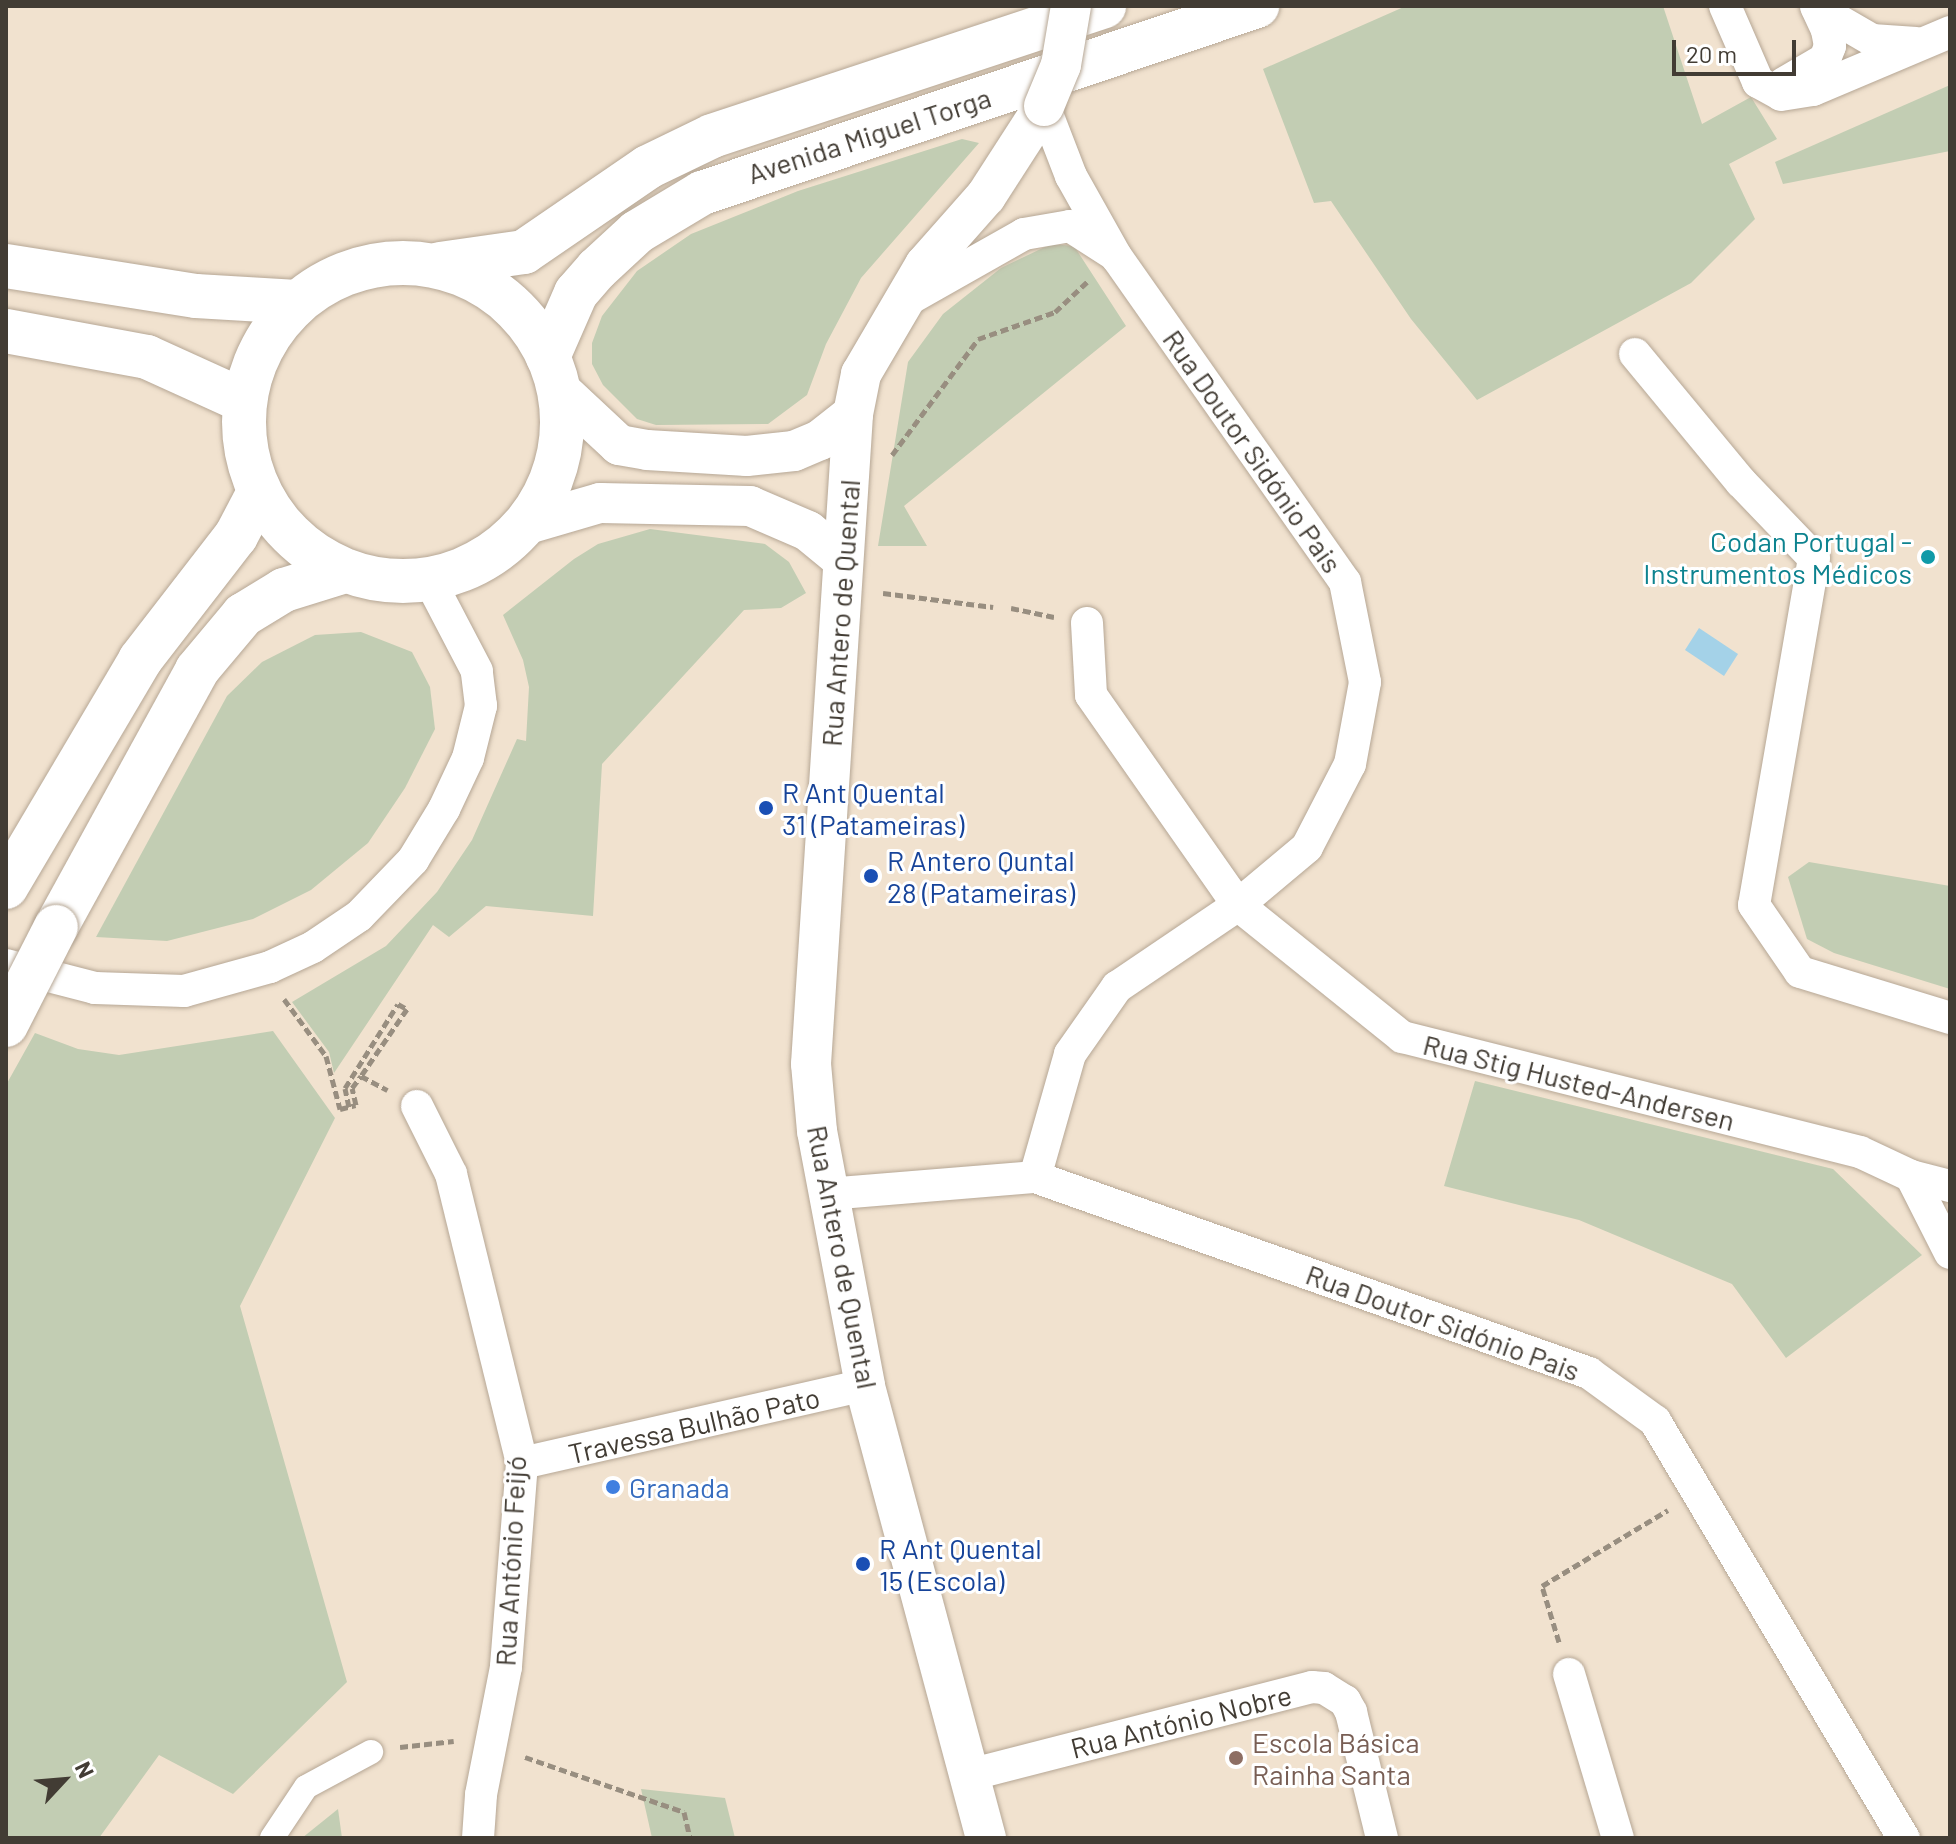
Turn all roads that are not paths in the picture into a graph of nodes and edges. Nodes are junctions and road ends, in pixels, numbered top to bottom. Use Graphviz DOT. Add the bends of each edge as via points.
graph roads {
  1 [pos="1071,6"];
  2 [pos="1104,6"];
  3 [pos="1257,6"];
  4 [pos="1725,6"];
  5 [pos="1817,7"];
  6 [pos="1937,38"];
  7 [pos="1770,88"];
  8 [pos="1044,106"];
  9 [pos="430,265"];
  10 [pos="1107,265"];
  11 [pos="6,266"];
  12 [pos="297,302"];
  13 [pos="900,303"];
  14 [pos="6,331"];
  15 [pos="1635,354"];
  16 [pos="553,373"];
  17 [pos="244,401"];
  18 [pos="853,414"];
  19 [pos="259,492"];
  20 [pos="531,523"];
  21 [pos="345,571"];
  22 [pos="842,573"];
  23 [pos="429,579"];
  24 [pos="1087,623"];
  25 [pos="6,887"];
  26 [pos="1238,905"];
  27 [pos="6,965"];
  28 [pos="1950,1018"];
  29 [pos="6,1025"];
  30 [pos="417,1106"];
  31 [pos="1911,1176"];
  32 [pos="1035,1177"];
  33 [pos="1950,1186"];
  34 [pos="828,1194"];
  35 [pos="1950,1253"];
  36 [pos="865,1385"];
  37 [pos="522,1463"];
  38 [pos="1569,1674"];
  39 [pos="371,1752"];
  40 [pos="969,1775"];
  41 [pos="272,1838"];
  42 [pos="478,1838"];
  43 [pos="986,1838"];
  44 [pos="1382,1838"];
  45 [pos="1618,1838"];
  46 [pos="1904,1838"];
  1 -- 8 [label="street, Rua Antero de Quental, bridge" via="1061,65"];
  2 -- 9 [label="main road, Avenida Miguel Torga" via="682,148 524,252 503,259"];
  3 -- 16 [label="main road, Avenida Miguel Torga" via="702,193 637,232 576,293"];
  4 -- 7 [label="street" via="1758,82"];
  5 -- 6 [label="street" via="1872,40"];
  5 -- 7 [label="street" via="1830,46 1825,59"];
  6 -- 7 [label="street" via="1813,90 1781,95"];
  8 -- 10 [label="street, Rua Doutor Sidónio Pais"];
  8 -- 13 [label="street, Rua Antero de Quental" via="986,196 925,265"];
  9 -- 12 [label="main road" via="382,263 337,276"];
  9 -- 16 [label="main road" via="475,280 506,300"];
  10 -- 13 [label="street" via="1070,226 1024,234"];
  10 -- 26 [label="street, Rua Doutor Sidónio Pais" via="1345,582 1365,682 1350,764 1307,847"];
  11 -- 12 [label="main road" via="196,296"];
  12 -- 17 [label="main road" via="265,341"];
  13 -- 18 [label="street, Rua Antero de Quental" via="861,374"];
  14 -- 17 [label="main road" via="147,357"];
  15 -- 28 [label="street" via="1741,482 1814,558 1754,905 1800,972"];
  16 -- 18 [label="street" via="619,445 647,450 747,456 794,451 820,440"];
  16 -- 20 [label="main road" via="562,433 553,476"];
  17 -- 19 [label="main road" via="245,448"];
  18 -- 22 [label="street, Rua Antero de Quental"];
  19 -- 21 [label="main road" via="291,534"];
  19 -- 25 [label="main road" via="236,536 140,660"];
  20 -- 22 [label="street" via="600,503 750,506 808,531"];
  20 -- 23 [label="main road" via="469,567"];
  21 -- 23 [label="main road" via="386,581"];
  21 -- 29 [label="main road, bridge" via="284,590 243,615 197,670"];
  22 -- 34 [label="street, Rua Antero de Quental" via="811,1064"];
  23 -- 27 [label="street" via="477,671 481,706 468,758 444,809 413,860 359,916 270,967 184,991 95,988"];
  24 -- 26 [label="street, Rua Stig Husted-Andersen" via="1091,695"];
  26 -- 31 [label="street, Rua Stig Husted-Andersen" via="1402,1037 1860,1152"];
  26 -- 32 [label="street, Rua Doutor Sidónio Pais" via="1117,987 1070,1054"];
  30 -- 37 [label="street, Rua António Feijó" via="451,1174"];
  31 -- 33 [label="street, Rua Stig Husted-Andersen"];
  31 -- 35 [label="street"];
  32 -- 34 [label="street, Rua Doutor Sidónio Pais"];
  32 -- 46 [label="street, Rua Doutor Sidónio Pais" via="1589,1373 1655,1421"];
  34 -- 36 [label="street, Rua Antero de Quental"];
  36 -- 37 [label="street, Travessa Bulhão Pato"];
  36 -- 40 [label="street, Rua Antero de Quental"];
  37 -- 42 [label="street, Rua António Feijó" via="506,1667 489,1744"];
  38 -- 45 [label="street"];
  39 -- 41 [label="street" via="306,1787"];
  40 -- 43 [label="street, Rua Antero de Quental"];
  40 -- 44 [label="street, Rua António Nobre" via="1324,1688 1345,1701 1351,1712"];
}
